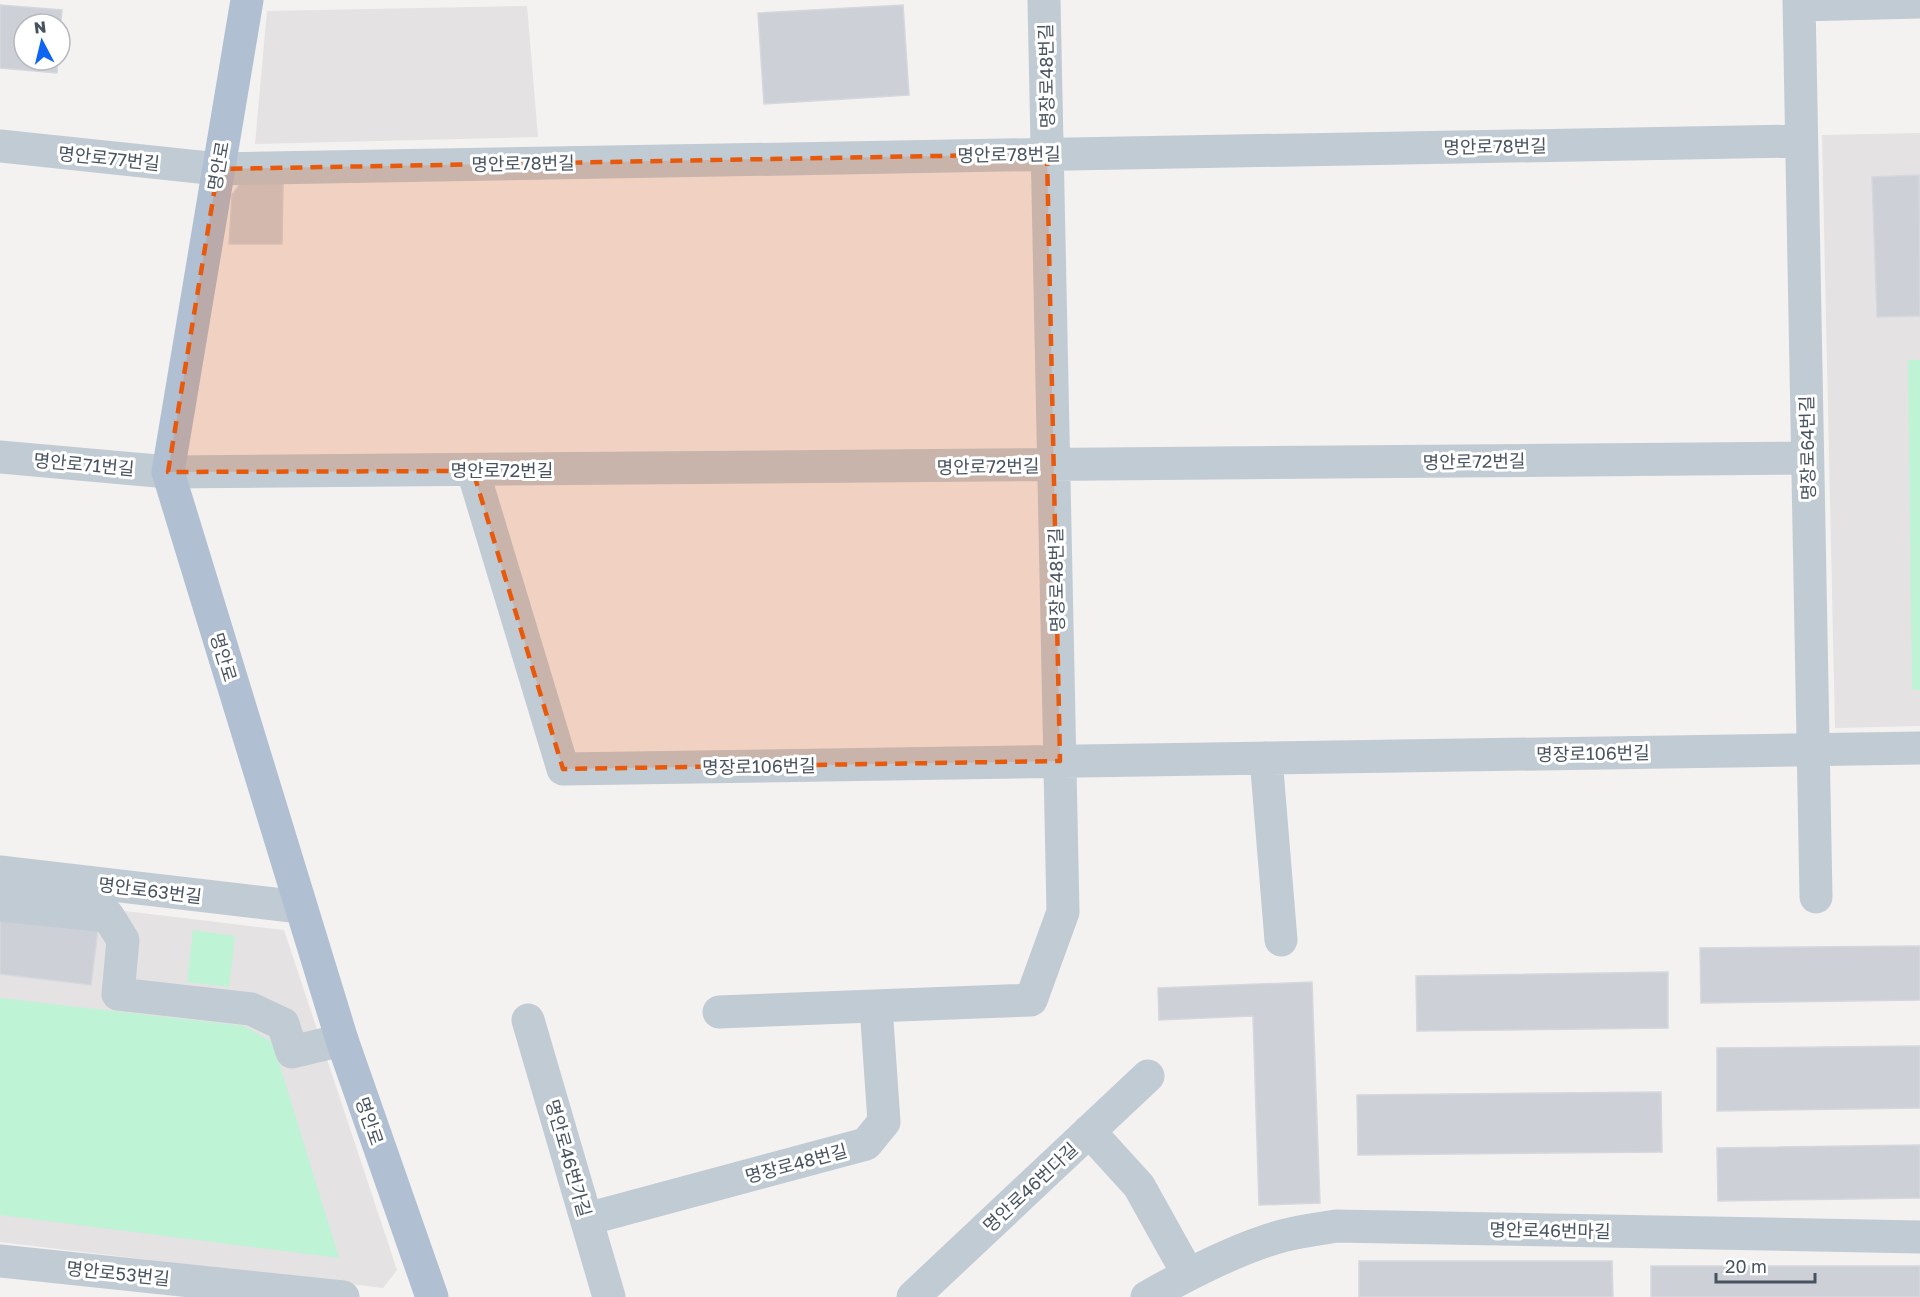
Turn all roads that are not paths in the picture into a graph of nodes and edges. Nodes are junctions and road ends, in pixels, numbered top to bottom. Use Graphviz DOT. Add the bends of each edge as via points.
graph roads {
  1 [pos="247,0"];
  2 [pos="1044,0"];
  3 [pos="1799,2"];
  4 [pos="1920,2"];
  5 [pos="1801,141"];
  6 [pos="0,146"];
  7 [pos="1047,154"];
  8 [pos="218,169"];
  9 [pos="0,457"];
  10 [pos="1808,458"];
  11 [pos="1054,465"];
  12 [pos="473,471"];
  13 [pos="168,472"];
  14 [pos="1920,748"];
  15 [pos="1813,750"];
  16 [pos="1266,758"];
  17 [pos="1060,761"];
  18 [pos="0,872"];
  19 [pos="1816,897"];
  20 [pos="0,905"];
  21 [pos="300,907"];
  22 [pos="1281,940"];
  23 [pos="876,1006"];
  24 [pos="720,1012"];
  25 [pos="528,1020"];
  26 [pos="342,1040"];
  27 [pos="1148,1076"];
  28 [pos="1089,1131"];
  29 [pos="586,1219"];
  30 [pos="1920,1237"];
  31 [pos="0,1261"];
  32 [pos="1188,1274"];
  33 [pos="343,1297"];
  34 [pos="432,1297"];
  35 [pos="609,1297"];
  36 [pos="913,1297"];
  37 [pos="1147,1297"];
  1 -- 8 [label="main road, 명안로"];
  2 -- 7 [label="street, 명장로48번길"];
  3 -- 4 [label="street"];
  3 -- 5 [label="street, 명장로64번길"];
  5 -- 7 [label="street, 명안로78번길"];
  5 -- 10 [label="street, 명장로64번길"];
  6 -- 8 [label="street, 명안로77번길"];
  7 -- 8 [label="street, 명안로78번길"];
  7 -- 11 [label="street, 명장로48번길"];
  8 -- 13 [label="main road, 명안로"];
  9 -- 13 [label="street, 명안로71번길"];
  10 -- 11 [label="street, 명안로72번길"];
  10 -- 15 [label="street, 명장로64번길"];
  11 -- 12 [label="street, 명안로72번길"];
  11 -- 17 [label="street, 명장로48번길"];
  12 -- 13 [label="street, 명안로72번길"];
  12 -- 17 [label="street, 명장로106번길" via="563,769"];
  13 -- 21 [label="main road, 명안로"];
  14 -- 15 [label="street, 명장로106번길"];
  15 -- 16 [label="street, 명장로106번길"];
  15 -- 19 [label="street, 명장로64번길"];
  16 -- 17 [label="street, 명장로106번길"];
  16 -- 22 [label="street"];
  17 -- 23 [label="street, 명장로48번길" via="1063,912 1031,1000"];
  18 -- 21 [label="street, 명안로63번길"];
  20 -- 26 [label="street" via="108,916 123,940 118,994 251,1009 283,1024 292,1052"];
  21 -- 26 [label="main road, 명안로"];
  23 -- 24 [label="street, 명장로48번길"];
  23 -- 29 [label="street, 명장로48번길" via="884,1122 866,1144"];
  25 -- 29 [label="street, 명안로46번가길"];
  26 -- 34 [label="main road, 명안로"];
  27 -- 28 [label="street, 명안로46번다길"];
  28 -- 32 [label="street" via="1139,1186"];
  28 -- 36 [label="street, 명안로46번다길"];
  29 -- 35 [label="street, 명안로46번가길"];
  30 -- 32 [label="street, 명안로46번마길" via="1336,1226 1285,1235"];
  31 -- 33 [label="street, 명안로53번길"];
  32 -- 37 [label="street, 명안로46번마길"];
}
